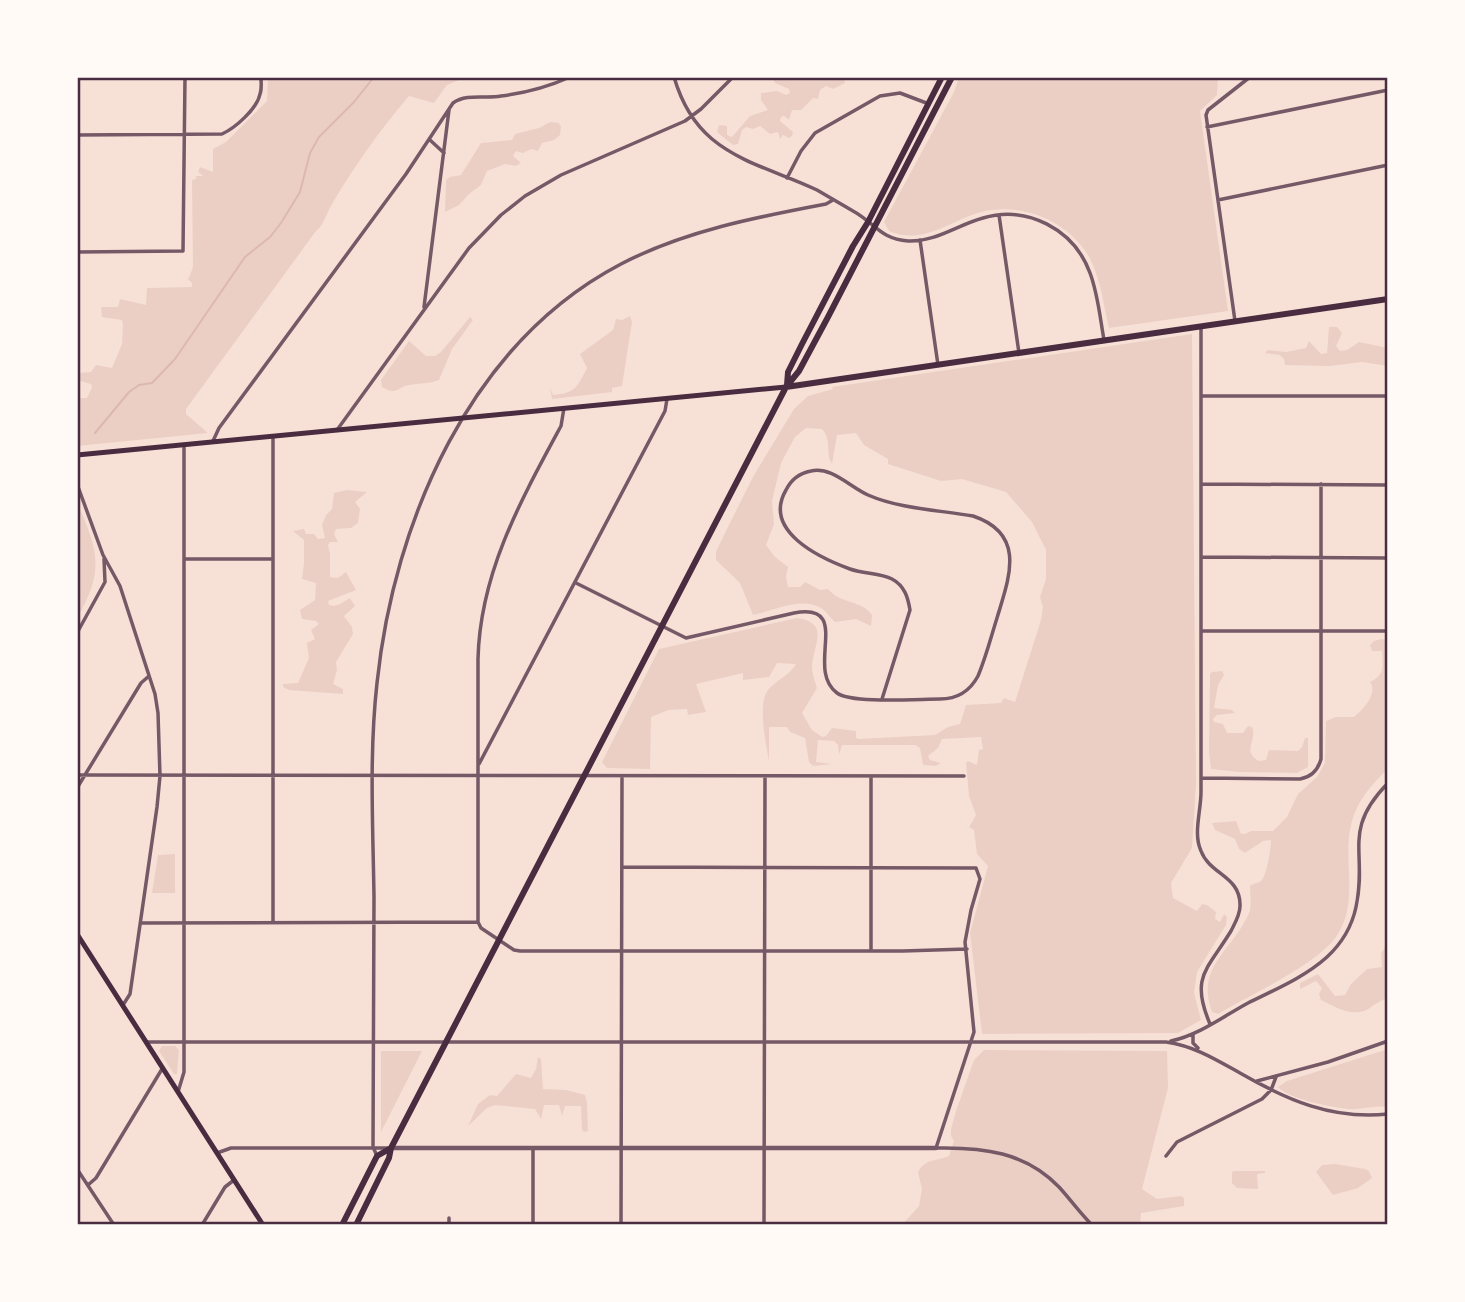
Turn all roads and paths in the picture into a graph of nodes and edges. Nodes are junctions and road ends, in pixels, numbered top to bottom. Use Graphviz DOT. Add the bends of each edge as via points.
graph roads {
  1 [pos="185,77"];
  2 [pos="261,77"];
  3 [pos="570,77"];
  4 [pos="674,77"];
  5 [pos="733,77"];
  6 [pos="943,77"];
  7 [pos="952,77"];
  8 [pos="1250,77"];
  9 [pos="1388,90"];
  10 [pos="929,104"];
  11 [pos="449,108"];
  12 [pos="936,108"];
  13 [pos="692,117"];
  14 [pos="1207,127"];
  15 [pos="77,135"];
  16 [pos="185,135"];
  17 [pos="429,140"];
  18 [pos="444,153"];
  19 [pos="1388,165"];
  20 [pos="787,178"];
  21 [pos="833,200"];
  22 [pos="1218,200"];
  23 [pos="999,215"];
  24 [pos="869,222"];
  25 [pos="874,229"];
  26 [pos="920,240"];
  27 [pos="77,252"];
  28 [pos="1388,299"];
  29 [pos="424,309"];
  30 [pos="1235,321"];
  31 [pos="1201,326"];
  32 [pos="1104,340"];
  33 [pos="1019,353"];
  34 [pos="938,365"];
  35 [pos="786,387"];
  36 [pos="1201,396"];
  37 [pos="1388,396"];
  38 [pos="667,399"];
  39 [pos="564,408"];
  40 [pos="462,418"];
  41 [pos="337,430"];
  42 [pos="273,436"];
  43 [pos="213,442"];
  44 [pos="184,445"];
  45 [pos="77,455"];
  46 [pos="77,484"];
  47 [pos="1201,484"];
  48 [pos="1321,484"];
  49 [pos="1388,485"];
  50 [pos="103,555"];
  51 [pos="1202,557"];
  52 [pos="1321,558"];
  53 [pos="1388,558"];
  54 [pos="184,559"];
  55 [pos="273,559"];
  56 [pos="576,583"];
  57 [pos="661,627"];
  58 [pos="1201,631"];
  59 [pos="1321,631"];
  60 [pos="1388,631"];
  61 [pos="77,633"];
  62 [pos="149,676"];
  63 [pos="882,699"];
  64 [pos="478,766"];
  65 [pos="77,775"];
  66 [pos="85,775"];
  67 [pos="373,775"];
  68 [pos="478,775"];
  69 [pos="160,776"];
  70 [pos="184,776"];
  71 [pos="273,776"];
  72 [pos="583,776"];
  73 [pos="622,776"];
  74 [pos="765,776"];
  75 [pos="871,776"];
  76 [pos="964,776"];
  77 [pos="1201,778"];
  78 [pos="1388,783"];
  79 [pos="77,788"];
  80 [pos="765,866"];
  81 [pos="622,867"];
  82 [pos="871,867"];
  83 [pos="184,922"];
  84 [pos="273,922"];
  85 [pos="374,922"];
  86 [pos="478,922"];
  87 [pos="142,923"];
  88 [pos="77,934"];
  89 [pos="498,939"];
  90 [pos="80,944"];
  91 [pos="967,949"];
  92 [pos="621,951"];
  93 [pos="764,951"];
  94 [pos="871,951"];
  95 [pos="123,1006"];
  96 [pos="1210,1024"];
  97 [pos="1193,1033"];
  98 [pos="183,1041"];
  99 [pos="621,1041"];
  100 [pos="764,1041"];
  101 [pos="1388,1041"];
  102 [pos="146,1042"];
  103 [pos="373,1042"];
  104 [pos="444,1042"];
  105 [pos="971,1042"];
  106 [pos="1166,1042"];
  107 [pos="1199,1050"];
  108 [pos="163,1068"];
  109 [pos="1276,1077"];
  110 [pos="1255,1082"];
  111 [pos="1271,1090"];
  112 [pos="178,1092"];
  113 [pos="1388,1114"];
  114 [pos="373,1147"];
  115 [pos="391,1148"];
  116 [pos="533,1148"];
  117 [pos="621,1148"];
  118 [pos="764,1148"];
  119 [pos="936,1148"];
  120 [pos="217,1153"];
  121 [pos="377,1156"];
  122 [pos="1166,1156"];
  123 [pos="77,1169"];
  124 [pos="234,1180"];
  125 [pos="88,1185"];
  126 [pos="449,1218"];
  127 [pos="114,1225"];
  128 [pos="202,1225"];
  129 [pos="263,1225"];
  130 [pos="342,1225"];
  131 [pos="356,1225"];
  132 [pos="449,1225"];
  133 [pos="533,1225"];
  134 [pos="621,1225"];
  135 [pos="764,1225"];
  136 [pos="1092,1225"];
  1 -- 16 [label="street"];
  2 -- 16 [label="street" via="256,104 225,133"];
  3 -- 11 [label="street" via="524,92 462,97"];
  4 -- 13 [label="street"];
  5 -- 13 [label="street"];
  6 -- 10 [label="highway"];
  7 -- 12 [label="highway"];
  8 -- 14 [label="street" via="1208,110"];
  9 -- 14 [label="street"];
  10 -- 12 [label="street"];
  10 -- 20 [label="street" via="900,93 880,96 817,131"];
  10 -- 24 [label="highway"];
  11 -- 17 [label="street"];
  11 -- 18 [label="street"];
  12 -- 25 [label="highway"];
  13 -- 20 [label="street" via="726,149"];
  13 -- 29 [label="street" via="561,175 520,199 477,239"];
  14 -- 22 [label="street"];
  15 -- 16 [label="street"];
  16 -- 27 [label="street" via="183,251"];
  17 -- 18 [label="street"];
  17 -- 43 [label="street"];
  18 -- 29 [label="street"];
  19 -- 22 [label="street"];
  20 -- 21 [label="street"];
  21 -- 24 [label="street"];
  21 -- 40 [label="street" via="677,239 601,275 521,338"];
  22 -- 30 [label="street"];
  23 -- 26 [label="street"];
  23 -- 32 [label="street" via="1040,220 1073,245 1090,272"];
  23 -- 33 [label="street"];
  24 -- 25 [label="street"];
  24 -- 35 [label="highway" via="802,344"];
  25 -- 26 [label="street" via="895,239"];
  25 -- 35 [label="highway" via="799,371"];
  26 -- 34 [label="street"];
  28 -- 30 [label="highway"];
  29 -- 41 [label="street"];
  30 -- 31 [label="highway"];
  31 -- 32 [label="highway"];
  31 -- 36 [label="street"];
  32 -- 33 [label="highway"];
  33 -- 34 [label="highway"];
  34 -- 35 [label="highway"];
  35 -- 38 [label="main road"];
  35 -- 57 [label="highway"];
  36 -- 37 [label="street"];
  36 -- 47 [label="street"];
  38 -- 39 [label="main road"];
  38 -- 56 [label="street" via="665,411"];
  39 -- 40 [label="main road"];
  39 -- 64 [label="street" via="561,426 507,531 486,592 478,649"];
  40 -- 41 [label="main road"];
  40 -- 67 [label="street" via="416,519 393,591 377,682"];
  41 -- 42 [label="main road"];
  42 -- 43 [label="main road"];
  42 -- 55 [label="street"];
  43 -- 44 [label="main road"];
  44 -- 45 [label="main road"];
  44 -- 54 [label="street"];
  46 -- 50 [label="street"];
  47 -- 48 [label="street"];
  47 -- 51 [label="street"];
  48 -- 49 [label="street"];
  48 -- 52 [label="street"];
  50 -- 61 [label="street" via="105,582"];
  50 -- 62 [label="street" via="120,586"];
  51 -- 52 [label="street"];
  51 -- 58 [label="street"];
  52 -- 53 [label="street"];
  52 -- 59 [label="street"];
  54 -- 55 [label="street"];
  54 -- 70 [label="street"];
  55 -- 71 [label="street"];
  56 -- 57 [label="street"];
  56 -- 64 [label="street"];
  57 -- 63 [label="street" via="691,638 810,612 826,630 823,669 831,688 850,699"];
  57 -- 72 [label="highway"];
  58 -- 59 [label="street"];
  58 -- 77 [label="street"];
  59 -- 60 [label="street"];
  59 -- 77 [label="street" via="1321,759 1317,768 1309,777 1289,780"];
  62 -- 66 [label="street"];
  62 -- 69 [label="street" via="158,713"];
  63 -- 63 [label="street" via="910,610 908,597 891,579 851,569 790,535 780,507 793,480 809,471 825,471 881,500 978,517 1003,537 1010,555 1010,577 973,685 945,699"];
  64 -- 68 [label="street"];
  65 -- 66 [label="street"];
  66 -- 69 [label="street"];
  66 -- 79 [label="street"];
  67 -- 68 [label="street"];
  67 -- 71 [label="street"];
  67 -- 85 [label="street"];
  68 -- 72 [label="street"];
  68 -- 86 [label="street"];
  69 -- 70 [label="street"];
  69 -- 87 [label="street"];
  70 -- 71 [label="street"];
  70 -- 83 [label="street"];
  71 -- 84 [label="street"];
  72 -- 73 [label="street"];
  72 -- 89 [label="highway"];
  73 -- 74 [label="street"];
  73 -- 81 [label="street"];
  74 -- 75 [label="street"];
  74 -- 80 [label="street"];
  75 -- 76 [label="street"];
  75 -- 82 [label="street"];
  77 -- 96 [label="street" via="1199,849 1209,864 1232,882 1240,905 1235,923 1202,979 1200,998"];
  78 -- 96 [label="street" via="1371,800 1361,821 1356,907 1339,943 1315,967"];
  80 -- 81 [label="street"];
  80 -- 82 [label="street"];
  80 -- 93 [label="street"];
  81 -- 92 [label="street"];
  82 -- 91 [label="street" via="976,868 980,879 966,930"];
  82 -- 94 [label="street"];
  83 -- 84 [label="street"];
  83 -- 87 [label="street"];
  83 -- 98 [label="street"];
  84 -- 85 [label="street"];
  85 -- 86 [label="street"];
  85 -- 103 [label="street"];
  86 -- 89 [label="street"];
  87 -- 95 [label="street" via="131,994"];
  88 -- 90 [label="main road"];
  89 -- 92 [label="street" via="520,951"];
  89 -- 104 [label="highway"];
  90 -- 95 [label="main road"];
  91 -- 94 [label="street"];
  91 -- 105 [label="street"];
  92 -- 93 [label="street"];
  92 -- 99 [label="street"];
  93 -- 94 [label="street"];
  93 -- 100 [label="street"];
  95 -- 102 [label="main road"];
  96 -- 97 [label="street"];
  97 -- 106 [label="street"];
  97 -- 107 [label="street"];
  98 -- 102 [label="street"];
  98 -- 103 [label="street"];
  98 -- 112 [label="street"];
  99 -- 100 [label="street"];
  99 -- 104 [label="street"];
  99 -- 117 [label="street"];
  100 -- 105 [label="street"];
  100 -- 118 [label="street"];
  101 -- 109 [label="street"];
  102 -- 108 [label="main road"];
  103 -- 104 [label="street"];
  103 -- 114 [label="street"];
  104 -- 115 [label="highway"];
  105 -- 106 [label="street"];
  105 -- 119 [label="street"];
  106 -- 107 [label="street"];
  107 -- 110 [label="street"];
  108 -- 112 [label="main road"];
  108 -- 125 [label="street"];
  109 -- 110 [label="street"];
  109 -- 111 [label="street"];
  110 -- 111 [label="street"];
  111 -- 113 [label="street" via="1325,1111"];
  111 -- 122 [label="street" via="1262,1099 1177,1142"];
  112 -- 120 [label="main road"];
  114 -- 115 [label="street"];
  114 -- 120 [label="street" via="231,1148"];
  114 -- 121 [label="street"];
  115 -- 116 [label="street"];
  115 -- 121 [label="highway"];
  115 -- 131 [label="highway"];
  116 -- 117 [label="street"];
  116 -- 133 [label="street"];
  117 -- 118 [label="street"];
  117 -- 134 [label="street"];
  118 -- 119 [label="street"];
  118 -- 135 [label="street"];
  119 -- 136 [label="street" via="986,1149 1024,1162 1055,1184"];
  120 -- 124 [label="main road"];
  121 -- 130 [label="highway"];
  123 -- 125 [label="street"];
  124 -- 128 [label="street"];
  124 -- 129 [label="main road"];
  125 -- 127 [label="street"];
  126 -- 132 [label="street"];
}
